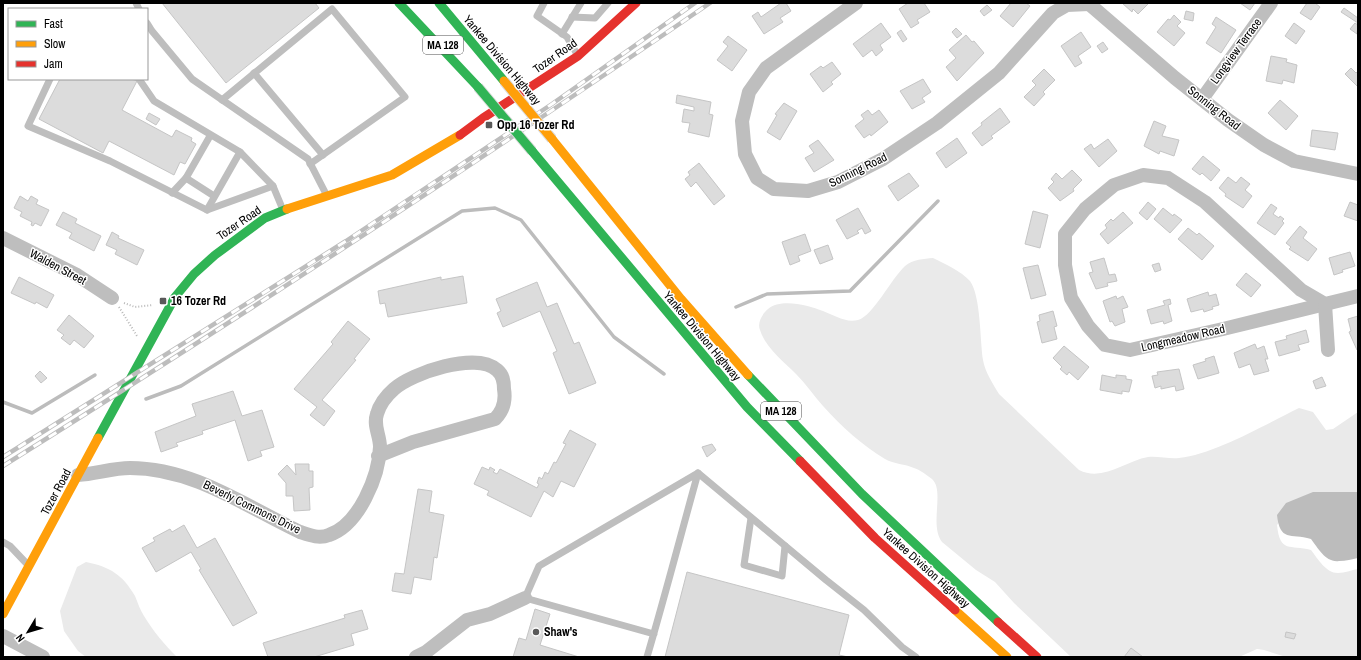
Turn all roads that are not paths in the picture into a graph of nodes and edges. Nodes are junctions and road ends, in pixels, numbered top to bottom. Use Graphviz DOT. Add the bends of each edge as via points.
graph roads {
  1 [pos="327,3"];
  2 [pos="399,3"];
  3 [pos="407,3"];
  4 [pos="439,3"];
  5 [pos="544,3"];
  6 [pos="581,3"];
  7 [pos="608,3"];
  8 [pos="636,3"];
  9 [pos="856,3"];
  10 [pos="1271,3"];
  11 [pos="1089,4"];
  12 [pos="332,10"];
  13 [pos="572,17"];
  14 [pos="148,25"];
  15 [pos="562,34"];
  16 [pos="578,56"];
  17 [pos="254,73"];
  18 [pos="50,80"];
  19 [pos="140,80"];
  20 [pos="478,87"];
  21 [pos="1202,99"];
  22 [pos="222,100"];
  23 [pos="210,136"];
  24 [pos="240,152"];
  25 [pos="323,155"];
  26 [pos="310,164"];
  27 [pos="1358,174"];
  28 [pos="186,178"];
  29 [pos="273,186"];
  30 [pos="172,193"];
  31 [pos="214,196"];
  32 [pos="327,196"];
  33 [pos="207,210"];
  34 [pos="283,211"];
  35 [pos="3,238"];
  36 [pos="1358,296"];
  37 [pos="112,298"];
  38 [pos="1325,304"];
  39 [pos="1328,350"];
  40 [pos="378,456"];
  41 [pos="698,473"];
  42 [pos="78,476"];
  43 [pos="751,518"];
  44 [pos="3,542"];
  45 [pos="785,546"];
  46 [pos="29,567"];
  47 [pos="525,598"];
  48 [pos="3,614"];
  49 [pos="654,634"];
  50 [pos="3,636"];
  51 [pos="43,657"];
  52 [pos="416,657"];
  53 [pos="647,657"];
  54 [pos="916,657"];
  55 [pos="1008,657"];
  56 [pos="1037,657"];
  1 -- 12 [label="lane"];
  2 -- 20 [label="main road"];
  3 -- 20 [label="main road, Yankee Division Highway / MA 128"];
  4 -- 56 [label="main road, Yankee Division Highway / MA 128, bridge" via="708,329 788,418 886,519"];
  5 -- 15 [label="lane" via="537,16"];
  6 -- 13 [label="lane"];
  7 -- 13 [label="lane" via="595,18"];
  8 -- 16 [label="main road, Tozer Road"];
  9 -- 11 [label="street, Sonning Road" via="766,68 749,92 742,121 745,154 757,178 774,189 808,191 838,182 883,159 937,123 999,74 1053,13 1067,5"];
  10 -- 21 [label="street, Longview Terrace"];
  11 -- 21 [label="street, Sonning Road"];
  12 -- 17 [label="lane"];
  12 -- 25 [label="lane" via="405,98"];
  13 -- 15 [label="lane"];
  14 -- 22 [label="lane" via="192,79"];
  15 -- 16 [label="lane" via="567,37"];
  16 -- 32 [label="main road, Tozer Road" via="462,134 398,171"];
  17 -- 22 [label="lane"];
  17 -- 25 [label="lane"];
  18 -- 30 [label="lane" via="28,126 110,161"];
  19 -- 23 [label="lane" via="154,101"];
  20 -- 55 [label="main road, Yankee Division Highway / MA 128, bridge" via="747,407 875,538"];
  21 -- 27 [label="street, Sonning Road" via="1264,145 1294,161"];
  22 -- 26 [label="lane" via="308,159"];
  23 -- 24 [label="lane"];
  23 -- 28 [label="lane"];
  24 -- 29 [label="lane"];
  24 -- 31 [label="lane"];
  25 -- 26 [label="lane"];
  26 -- 32 [label="lane"];
  28 -- 30 [label="lane"];
  28 -- 31 [label="lane"];
  29 -- 33 [label="lane"];
  29 -- 34 [label="lane"];
  30 -- 33 [label="lane"];
  31 -- 33 [label="lane"];
  32 -- 34 [label="main road, Tozer Road"];
  34 -- 42 [label="main road, Tozer Road" via="265,218 194,274 172,304"];
  35 -- 37 [label="street, Walden Street" via="77,275"];
  36 -- 38 [label="street, Longmeadow Road"];
  38 -- 38 [label="street, Longmeadow Road" via="1130,350 1105,345 1088,326 1072,298 1065,265 1065,234 1085,209 1114,185 1143,175 1168,178 1205,202 1301,290"];
  38 -- 39 [label="street"];
  40 -- 40 [label="street, Beverly Commons Drive" via="380,446 376,430 377,414 384,398 399,384 443,366 466,363 482,363 496,369 503,379 505,393 502,412 495,419 413,442"];
  40 -- 42 [label="street, Beverly Commons Drive" via="364,501 354,518 329,535 316,537 293,529 200,481 170,473 129,468"];
  41 -- 43 [label="lane"];
  41 -- 47 [label="lane" via="539,566"];
  41 -- 49 [label="lane"];
  42 -- 46 [label="main road, Tozer Road"];
  43 -- 45 [label="lane"];
  43 -- 45 [label="lane" via="744,565 782,576"];
  44 -- 46 [label="lane"];
  45 -- 54 [label="lane" via="864,610"];
  46 -- 48 [label="main road, Tozer Road"];
  47 -- 49 [label="lane"];
  47 -- 52 [label="street" via="490,614 467,620"];
  49 -- 53 [label="lane"];
  50 -- 51 [label="street"];
}
